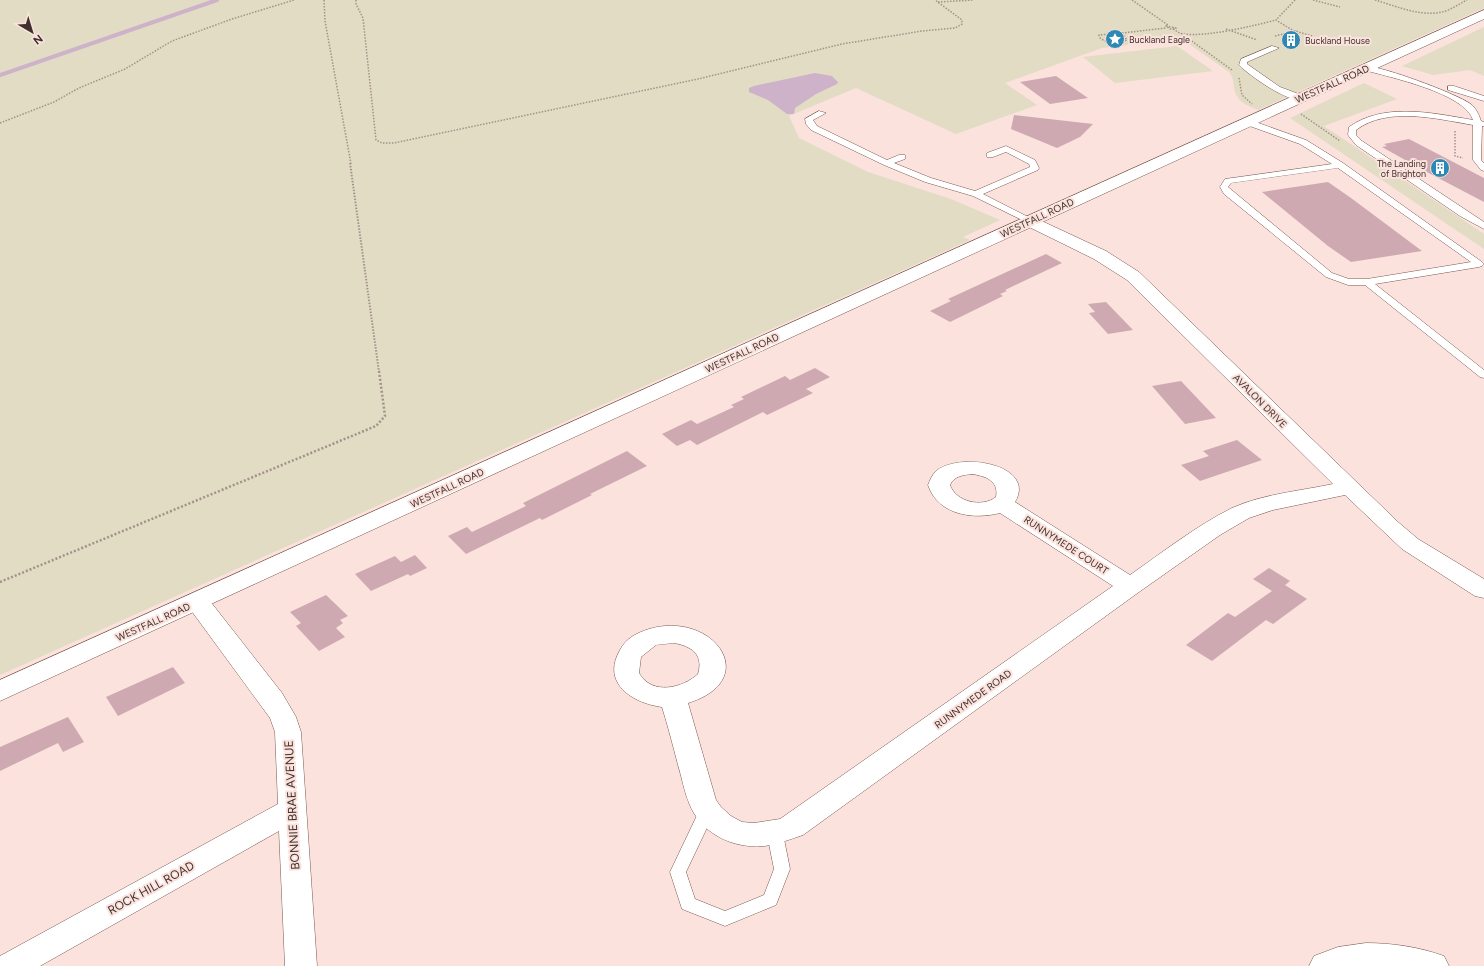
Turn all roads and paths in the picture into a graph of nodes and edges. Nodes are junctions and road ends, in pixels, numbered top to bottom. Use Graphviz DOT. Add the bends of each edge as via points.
graph roads {
  1 [pos="294,0"];
  2 [pos="324,0"];
  3 [pos="356,0"];
  4 [pos="935,0"];
  5 [pos="974,0"];
  6 [pos="1132,0"];
  7 [pos="1295,0"];
  8 [pos="1313,0"];
  9 [pos="1375,0"];
  10 [pos="1467,0"];
  11 [pos="938,2"];
  12 [pos="1340,7"];
  13 [pos="1484,14"];
  14 [pos="1276,20"];
  15 [pos="1168,25"];
  16 [pos="1166,28"];
  17 [pos="1173,29"];
  18 [pos="1225,29"];
  19 [pos="1121,32"];
  20 [pos="1182,34"];
  21 [pos="1312,36"];
  22 [pos="1257,40"];
  23 [pos="1275,48"];
  24 [pos="1371,66"];
  25 [pos="1301,98"];
  26 [pos="1484,99"];
  27 [pos="822,113"];
  28 [pos="1252,114"];
  29 [pos="0,123"];
  30 [pos="1480,124"];
  31 [pos="990,155"];
  32 [pos="902,157"];
  33 [pos="887,163"];
  34 [pos="1340,165"];
  35 [pos="1484,168"];
  36 [pos="976,194"];
  37 [pos="1032,221"];
  38 [pos="1484,226"];
  39 [pos="1482,265"];
  40 [pos="1367,282"];
  41 [pos="1484,375"];
  42 [pos="1348,488"];
  43 [pos="1002,504"];
  44 [pos="0,582"];
  45 [pos="1130,586"];
  46 [pos="1484,590"];
  47 [pos="197,602"];
  48 [pos="0,691"];
  49 [pos="673,697"];
  50 [pos="291,810"];
  51 [pos="707,811"];
  52 [pos="775,834"];
  53 [pos="11,966"];
  54 [pos="302,966"];
  55 [pos="1325,966"];
  56 [pos="1433,966"];
  1 -- 29 [label="path" via="172,41 125,69 79,88 54,102"];
  2 -- 44 [label="path" via="326,31 357,203 385,416 376,426"];
  3 -- 11 [label="path" via="363,18 376,140 382,143 394,143 698,79 842,44 955,28 962,24 962,20"];
  4 -- 11 [label="path"];
  5 -- 11 [label="path"];
  6 -- 15 [label="path"];
  7 -- 14 [label="path"];
  8 -- 12 [label="path"];
  9 -- 10 [label="path" via="1431,12 1443,11"];
  13 -- 24 [label="street, WESTFALL ROAD"];
  14 -- 18 [label="path"];
  14 -- 21 [label="path" via="1292,30"];
  15 -- 16 [label="path"];
  15 -- 17 [label="path" via="1176,27"];
  16 -- 17 [label="path"];
  16 -- 19 [label="path"];
  17 -- 20 [label="path"];
  18 -- 20 [label="path" via="1194,35"];
  18 -- 22 [label="path"];
  19 -- 19 [label="path" via="1106,34 1099,35 1106,42 1127,40"];
  20 -- 28 [label="path" via="1239,77 1242,95 1249,103"];
  23 -- 25 [label="lane" via="1244,61 1243,65 1277,89"];
  24 -- 25 [label="street, WESTFALL ROAD"];
  24 -- 26 [label="lane"];
  24 -- 30 [label="lane" via="1464,101 1472,108"];
  25 -- 28 [label="street, WESTFALL ROAD"];
  27 -- 33 [label="lane" via="809,118 814,128"];
  28 -- 34 [label="lane"];
  28 -- 37 [label="street, WESTFALL ROAD"];
  30 -- 35 [label="lane" via="1477,160"];
  30 -- 38 [label="lane" via="1383,114 1358,122 1352,129 1352,135 1359,143"];
  31 -- 36 [label="lane" via="1006,149 1032,162 1034,168"];
  32 -- 33 [label="lane"];
  33 -- 36 [label="lane" via="928,180"];
  34 -- 39 [label="lane"];
  34 -- 40 [label="lane" via="1228,181 1224,187 1329,275 1348,282"];
  36 -- 37 [label="lane"];
  37 -- 42 [label="street, AVALON DRIVE" via="1100,255 1133,276"];
  37 -- 47 [label="street, WESTFALL ROAD"];
  39 -- 40 [label="lane"];
  40 -- 41 [label="lane"];
  42 -- 45 [label="street, RUNNYMEDE ROAD" via="1268,504 1241,513"];
  42 -- 46 [label="street, AVALON DRIVE" via="1410,544"];
  43 -- 45 [label="street, RUNNYMEDE COURT"];
  45 -- 52 [label="street, RUNNYMEDE ROAD" via="793,828"];
  47 -- 48 [label="street, WESTFALL ROAD"];
  47 -- 50 [label="street, BONNIE BRAE AVENUE" via="254,674 283,717 288,732"];
  49 -- 51 [label="street, RUNNYMEDE ROAD"];
  50 -- 53 [label="street, ROCK HILL ROAD"];
  50 -- 54 [label="street, BONNIE BRAE AVENUE"];
  51 -- 52 [label="street, RUNNYMEDE ROAD" via="717,822 731,831 754,836"];
  51 -- 52 [label="lane" via="678,872 688,904 725,919 770,900 782,868"];
  55 -- 56 [label="street" via="1340,960 1370,956 1400,958"];
}
